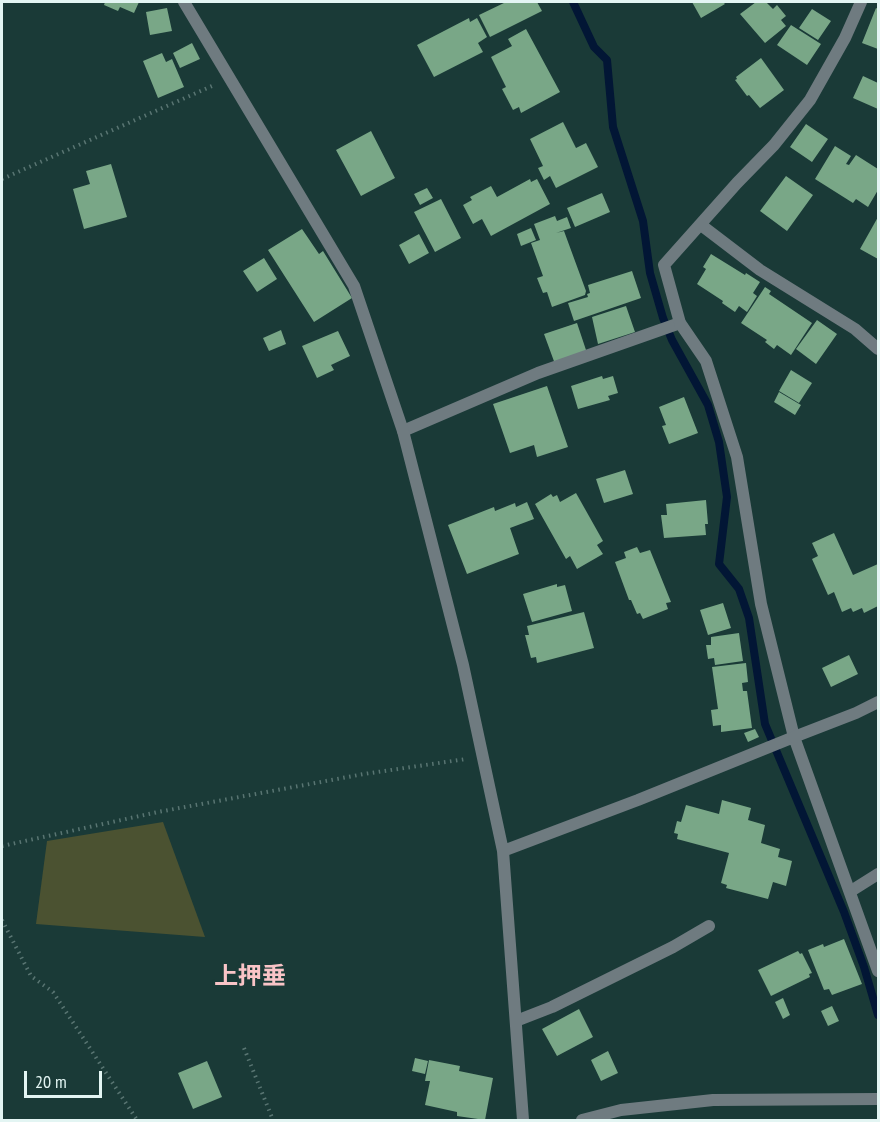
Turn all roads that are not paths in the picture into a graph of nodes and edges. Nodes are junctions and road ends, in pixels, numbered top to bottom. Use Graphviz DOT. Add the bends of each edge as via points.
graph roads {
  1 [pos="184,2"];
  2 [pos="861,2"];
  3 [pos="701,225"];
  4 [pos="680,323"];
  5 [pos="879,349"];
  6 [pos="403,431"];
  7 [pos="879,702"];
  8 [pos="794,736"];
  9 [pos="503,850"];
  10 [pos="879,874"];
  11 [pos="851,891"];
  12 [pos="709,926"];
  13 [pos="876,956"];
  14 [pos="879,971"];
  15 [pos="516,1022"];
  16 [pos="879,1099"];
  17 [pos="523,1120"];
  18 [pos="582,1120"];
  1 -- 6 [label="street" via="354,286"];
  2 -- 3 [label="street" via="810,100"];
  3 -- 4 [label="street" via="664,265"];
  3 -- 5 [label="street" via="760,270 855,329"];
  4 -- 6 [label="street" via="538,373"];
  4 -- 8 [label="street" via="706,361 738,457 761,604"];
  6 -- 9 [label="street" via="463,665"];
  7 -- 8 [label="street"];
  8 -- 9 [label="street"];
  8 -- 11 [label="street"];
  9 -- 15 [label="street"];
  10 -- 11 [label="street"];
  11 -- 13 [label="street"];
  12 -- 15 [label="street"];
  13 -- 14 [label="street"];
  15 -- 17 [label="street"];
  16 -- 18 [label="street" via="713,1100 621,1110"];
}
